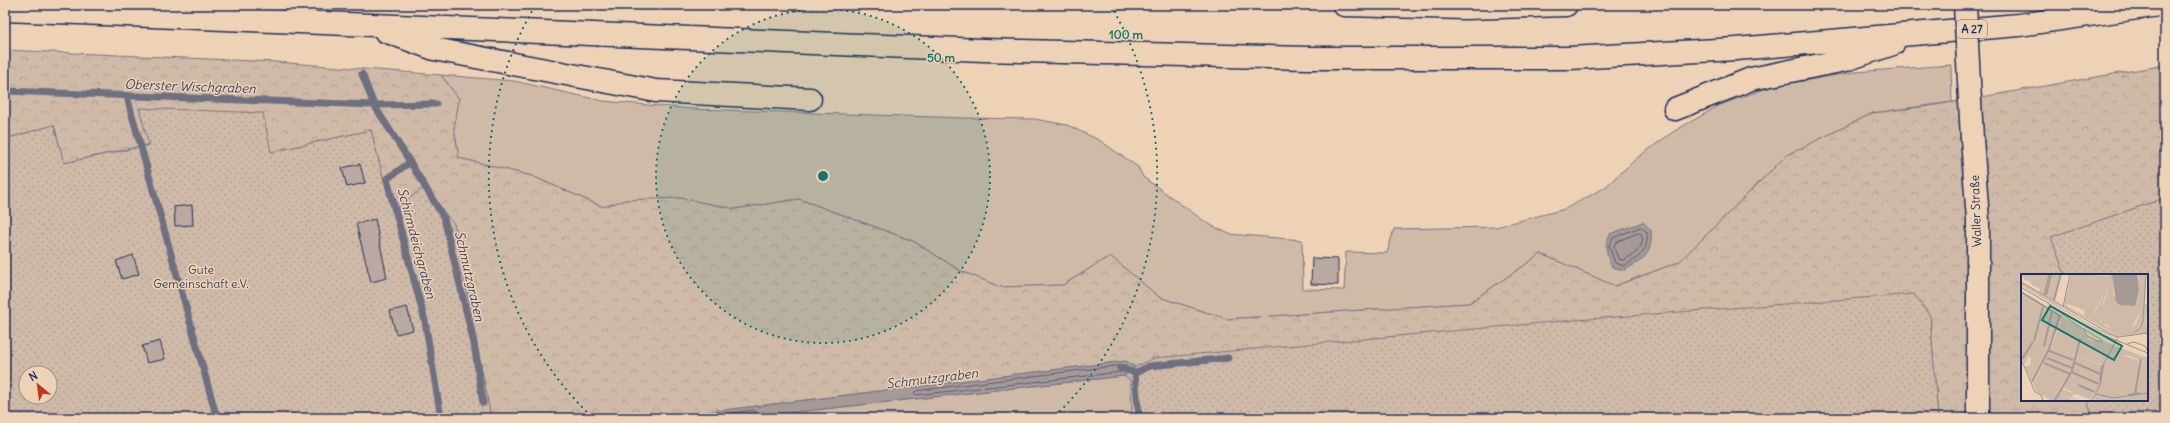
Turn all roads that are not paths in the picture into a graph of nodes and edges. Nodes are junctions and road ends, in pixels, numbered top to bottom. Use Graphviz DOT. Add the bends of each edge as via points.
graph roads {
  1 [pos="1344,5"];
  2 [pos="1566,5"];
  3 [pos="1965,5"];
  4 [pos="2159,5"];
  5 [pos="5,10"];
  6 [pos="363,24"];
  7 [pos="1924,34"];
  8 [pos="810,99"];
  9 [pos="1675,108"];
  10 [pos="1978,418"];
  1 -- 2 [label="main road" via="1466,8"];
  3 -- 10 [label="main road, Waller Straße, bridge" via="1978,220"];
  4 -- 7 [label="main road, A 27" via="2019,25"];
  5 -- 6 [label="main road, A 27"];
  6 -- 7 [label="main road, A 27" via="983,50 1308,58 1570,58 1736,49"];
  6 -- 8 [label="main road" via="434,49 656,92"];
  7 -- 9 [label="main road" via="1845,60 1751,79"];
}
